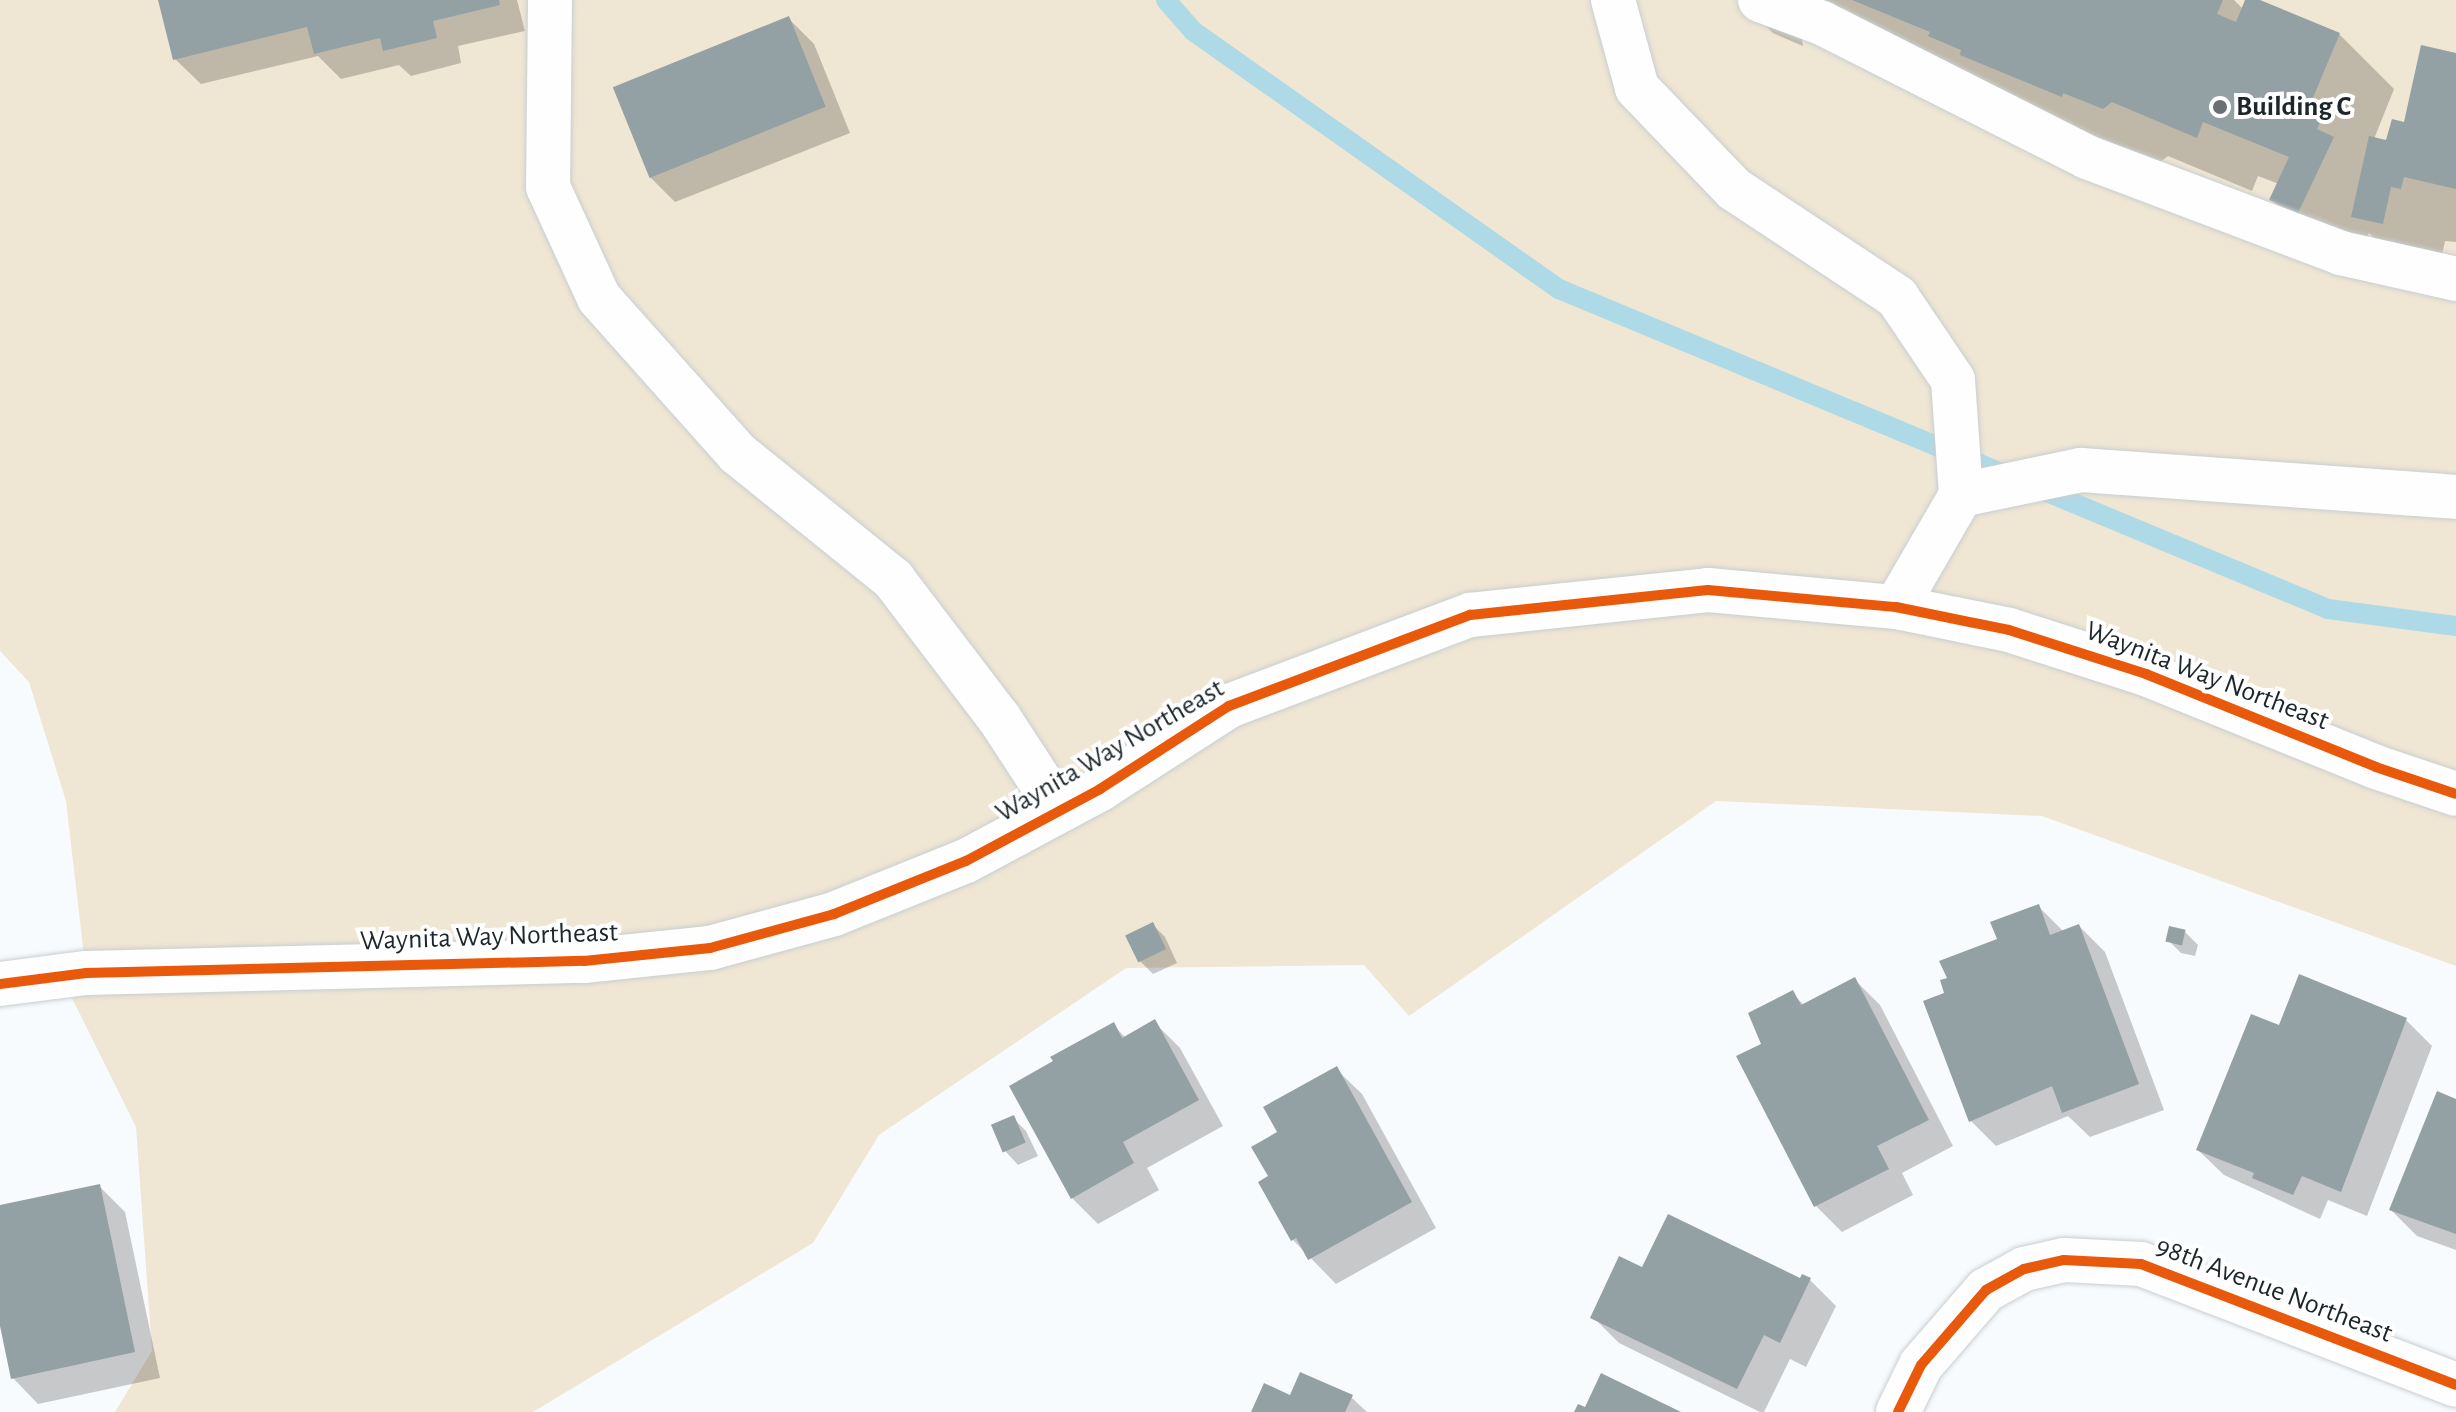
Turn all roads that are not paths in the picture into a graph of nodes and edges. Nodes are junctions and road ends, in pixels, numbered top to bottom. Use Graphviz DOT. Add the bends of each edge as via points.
graph roads {
  1 [pos="550,0"];
  2 [pos="1613,0"];
  3 [pos="1760,0"];
  4 [pos="2456,279"];
  5 [pos="1961,495"];
  6 [pos="2456,497"];
  7 [pos="1896,607"];
  8 [pos="2456,794"];
  9 [pos="1059,810"];
  10 [pos="0,984"];
  11 [pos="2456,1385"];
  12 [pos="1898,1412"];
  1 -- 9 [label="main road" via="548,187 599,298 737,453 893,579 999,718"];
  2 -- 5 [label="main road" via="1637,88 1734,189 1897,297 1953,380"];
  3 -- 4 [label="main road" via="1822,23 2087,157 2341,253"];
  5 -- 6 [label="main road" via="2081,470"];
  5 -- 7 [label="main road"];
  7 -- 8 [label="main road, Waynita Way Northeast" via="2009,630 2146,674"];
  7 -- 9 [label="main road, Waynita Way Northeast" via="1708,590 1470,615 1229,706"];
  9 -- 10 [label="main road, Waynita Way Northeast" via="966,861 834,914 710,948 584,961 86,973"];
  11 -- 12 [label="main road, 98th Avenue Northeast" via="2141,1264 2064,1260 2024,1269 1986,1290 1921,1365"];
}
